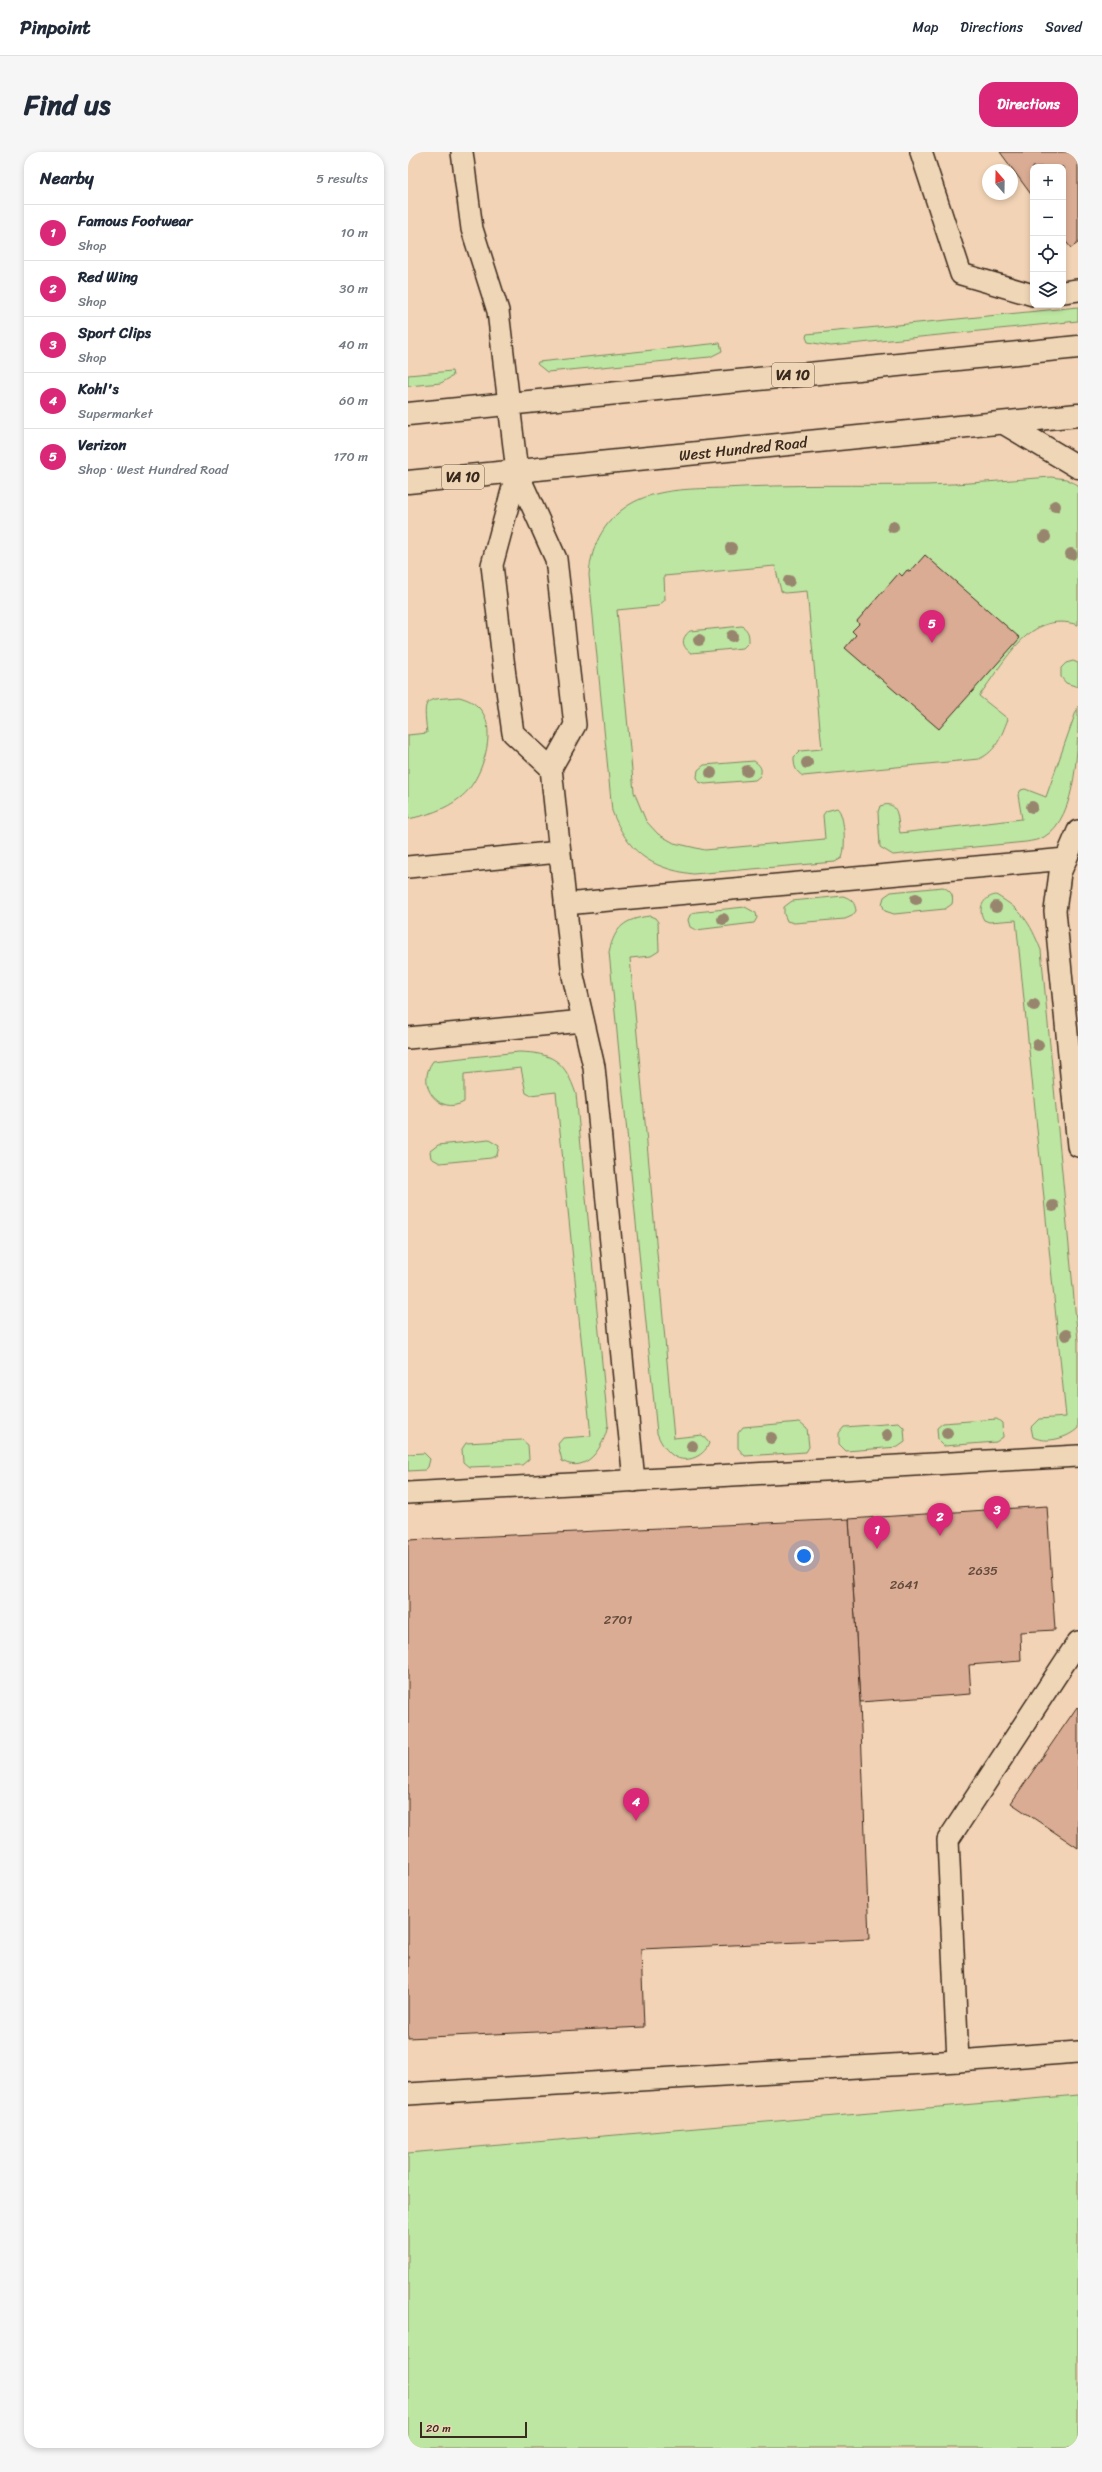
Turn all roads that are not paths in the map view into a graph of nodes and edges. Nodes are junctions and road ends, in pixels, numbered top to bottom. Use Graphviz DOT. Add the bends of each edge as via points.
graph roads {
  1 [pos="462,152"];
  2 [pos="920,152"];
  3 [pos="1078,290"];
  4 [pos="1066,292"];
  5 [pos="1030,294"];
  6 [pos="1078,347"];
  7 [pos="508,403"];
  8 [pos="408,414"];
  9 [pos="1078,415"];
  10 [pos="1004,423"];
  11 [pos="1078,467"];
  12 [pos="517,472"];
  13 [pos="408,482"];
  14 [pos="551,768"];
  15 [pos="1078,831"];
  16 [pos="559,852"];
  17 [pos="1066,859"];
  18 [pos="408,867"];
  19 [pos="565,904"];
  20 [pos="583,1021"];
  21 [pos="408,1038"];
  22 [pos="1078,1146"];
  23 [pos="1078,1456"];
  24 [pos="634,1481"];
  25 [pos="408,1493"];
  26 [pos="1078,1642"];
  27 [pos="1078,2052"];
  28 [pos="958,2061"];
  29 [pos="408,2094"];
  1 -- 7 [label="lane" via="472,228 498,311"];
  2 -- 5 [label="lane" via="961,274"];
  3 -- 4 [label="lane"];
  6 -- 7 [label="main road, VA 10"];
  7 -- 8 [label="main road, VA 10"];
  7 -- 12 [label="lane"];
  9 -- 10 [label="main road, West Hundred Road / VA 10"];
  10 -- 11 [label="main road"];
  10 -- 12 [label="main road, West Hundred Road / VA 10"];
  12 -- 13 [label="main road, West Hundred Road / VA 10"];
  12 -- 14 [label="lane" via="556,559 575,725"];
  12 -- 14 [label="lane" via="492,565 513,733"];
  14 -- 16 [label="lane"];
  15 -- 17 [label="lane"];
  16 -- 18 [label="lane"];
  16 -- 19 [label="lane"];
  17 -- 19 [label="lane"];
  17 -- 22 [label="lane" via="1060,873 1055,911"];
  19 -- 20 [label="lane" via="573,976"];
  20 -- 21 [label="lane"];
  20 -- 24 [label="lane" via="594,1068"];
  23 -- 24 [label="lane"];
  24 -- 25 [label="lane"];
  26 -- 28 [label="lane" via="948,1840"];
  27 -- 28 [label="lane"];
  28 -- 29 [label="lane"];
}
